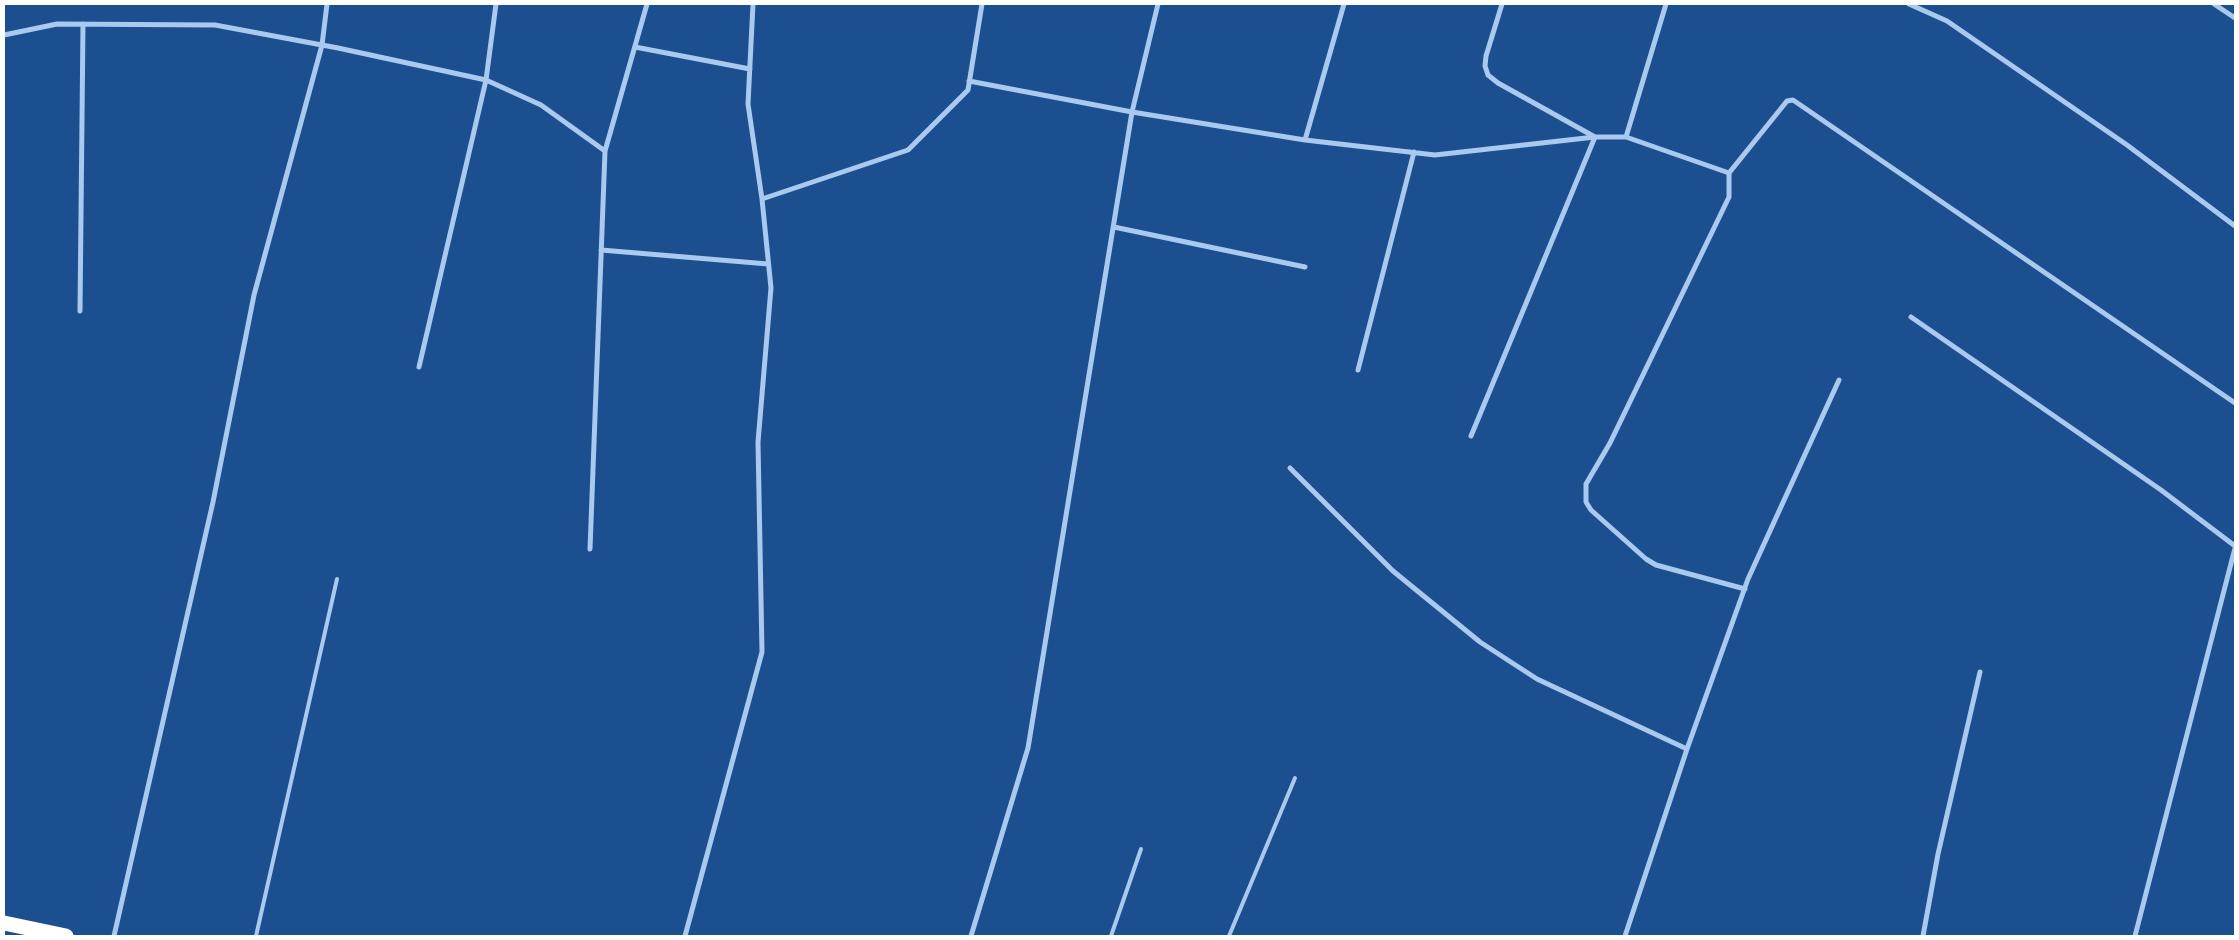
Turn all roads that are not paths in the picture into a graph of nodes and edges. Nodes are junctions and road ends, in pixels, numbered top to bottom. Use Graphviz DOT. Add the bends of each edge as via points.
graph roads {
  1 [pos="327,4"];
  2 [pos="496,4"];
  3 [pos="647,4"];
  4 [pos="753,4"];
  5 [pos="982,4"];
  6 [pos="1158,4"];
  7 [pos="1344,4"];
  8 [pos="1502,4"];
  9 [pos="1666,4"];
  10 [pos="1909,4"];
  11 [pos="2214,4"];
  12 [pos="2235,18"];
  13 [pos="84,24"];
  14 [pos="4,35"];
  15 [pos="322,45"];
  16 [pos="635,48"];
  17 [pos="750,70"];
  18 [pos="486,80"];
  19 [pos="969,81"];
  20 [pos="1132,112"];
  21 [pos="1626,136"];
  22 [pos="1595,137"];
  23 [pos="1305,140"];
  24 [pos="605,151"];
  25 [pos="1414,152"];
  26 [pos="1729,173"];
  27 [pos="762,199"];
  28 [pos="2235,226"];
  29 [pos="1114,227"];
  30 [pos="601,250"];
  31 [pos="768,264"];
  32 [pos="1305,267"];
  33 [pos="80,311"];
  34 [pos="1911,317"];
  35 [pos="419,367"];
  36 [pos="1358,370"];
  37 [pos="1839,380"];
  38 [pos="2235,403"];
  39 [pos="1471,436"];
  40 [pos="1290,468"];
  41 [pos="2235,547"];
  42 [pos="590,549"];
  43 [pos="337,579"];
  44 [pos="1744,589"];
  45 [pos="1980,672"];
  46 [pos="1687,749"];
  47 [pos="1295,778"];
  48 [pos="1142,849"];
  49 [pos="4,924"];
  50 [pos="66,936"];
  51 [pos="114,936"];
  52 [pos="256,936"];
  53 [pos="685,936"];
  54 [pos="971,936"];
  55 [pos="1110,936"];
  56 [pos="1229,936"];
  57 [pos="1625,936"];
  58 [pos="1923,936"];
  59 [pos="2135,936"];
  1 -- 15 [label="street"];
  2 -- 18 [label="street"];
  3 -- 16 [label="street"];
  4 -- 17 [label="street"];
  5 -- 19 [label="street"];
  6 -- 20 [label="street"];
  7 -- 23 [label="street"];
  8 -- 22 [label="street" via="1486,56 1488,75"];
  9 -- 21 [label="street"];
  10 -- 28 [label="street" via="1947,21 2127,145"];
  11 -- 12 [label="street"];
  13 -- 14 [label="street" via="57,24"];
  13 -- 15 [label="street" via="215,24"];
  13 -- 33 [label="street"];
  15 -- 18 [label="street"];
  15 -- 51 [label="street" via="254,295 213,502"];
  16 -- 17 [label="street"];
  16 -- 24 [label="street"];
  17 -- 27 [label="street" via="748,104"];
  18 -- 24 [label="street" via="541,105"];
  18 -- 35 [label="street"];
  19 -- 20 [label="street"];
  19 -- 27 [label="street" via="968,90 908,150"];
  20 -- 23 [label="street"];
  20 -- 29 [label="street"];
  21 -- 22 [label="street"];
  21 -- 26 [label="street"];
  22 -- 25 [label="street" via="1435,155"];
  22 -- 39 [label="street"];
  23 -- 25 [label="street"];
  24 -- 30 [label="street"];
  25 -- 36 [label="street"];
  26 -- 38 [label="street" via="1787,101 1793,100"];
  26 -- 44 [label="street" via="1729,197 1719,221 1610,443 1586,484 1585,493 1591,510 1646,559 1656,565"];
  27 -- 31 [label="street"];
  29 -- 32 [label="street"];
  29 -- 54 [label="street" via="1028,748"];
  30 -- 31 [label="street"];
  30 -- 42 [label="street"];
  31 -- 53 [label="street" via="771,288 758,442 762,652"];
  34 -- 41 [label="street" via="2161,490"];
  37 -- 44 [label="street"];
  40 -- 46 [label="street" via="1393,570 1480,642 1538,679"];
  41 -- 59 [label="street"];
  43 -- 52 [label="lane"];
  44 -- 46 [label="street"];
  45 -- 58 [label="street" via="1938,854"];
  46 -- 57 [label="street"];
  47 -- 56 [label="lane"];
  48 -- 55 [label="lane"];
  49 -- 50 [label="highway"];
}
